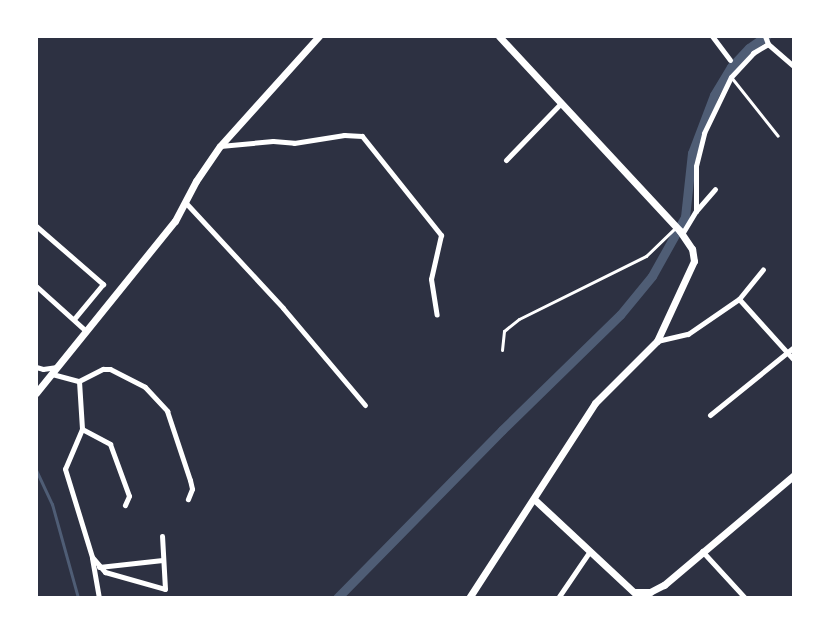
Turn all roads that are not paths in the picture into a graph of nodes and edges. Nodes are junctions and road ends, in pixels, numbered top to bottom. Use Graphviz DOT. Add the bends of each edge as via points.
graph roads {
  1 [pos="319,36"];
  2 [pos="712,36"];
  3 [pos="503,38"];
  4 [pos="766,40"];
  5 [pos="730,60"];
  6 [pos="794,68"];
  7 [pos="731,77"];
  8 [pos="561,103"];
  9 [pos="778,136"];
  10 [pos="219,146"];
  11 [pos="506,160"];
  12 [pos="715,189"];
  13 [pos="185,202"];
  14 [pos="696,211"];
  15 [pos="36,226"];
  16 [pos="679,230"];
  17 [pos="764,269"];
  18 [pos="36,286"];
  19 [pos="739,299"];
  20 [pos="437,315"];
  21 [pos="74,320"];
  22 [pos="86,331"];
  23 [pos="657,341"];
  24 [pos="794,347"];
  25 [pos="502,351"];
  26 [pos="788,353"];
  27 [pos="794,360"];
  28 [pos="36,367"];
  29 [pos="57,367"];
  30 [pos="52,374"];
  31 [pos="79,381"];
  32 [pos="36,393"];
  33 [pos="365,405"];
  34 [pos="710,415"];
  35 [pos="82,429"];
  36 [pos="794,475"];
  37 [pos="188,499"];
  38 [pos="535,500"];
  39 [pos="125,505"];
  40 [pos="162,536"];
  41 [pos="590,550"];
  42 [pos="702,552"];
  43 [pos="92,557"];
  44 [pos="163,560"];
  45 [pos="99,567"];
  46 [pos="638,595"];
  47 [pos="99,598"];
  48 [pos="469,598"];
  49 [pos="558,598"];
  50 [pos="745,598"];
  1 -- 10 [label="street"];
  2 -- 5 [label="street"];
  3 -- 8 [label="street"];
  4 -- 6 [label="street"];
  4 -- 7 [label="street"];
  7 -- 9 [label="lane"];
  7 -- 14 [label="street" via="704,133 696,166"];
  8 -- 11 [label="street"];
  8 -- 16 [label="street"];
  10 -- 13 [label="street"];
  10 -- 20 [label="street" via="362,136 441,235 431,279"];
  12 -- 14 [label="street"];
  13 -- 22 [label="street" via="175,220"];
  13 -- 33 [label="street" via="283,308"];
  14 -- 16 [label="street"];
  15 -- 21 [label="street" via="103,284"];
  16 -- 23 [label="street" via="692,249 694,261"];
  16 -- 25 [label="lane" via="646,256 519,318 504,331"];
  17 -- 19 [label="street"];
  18 -- 21 [label="street"];
  19 -- 23 [label="street" via="688,334"];
  19 -- 26 [label="street"];
  21 -- 22 [label="street"];
  22 -- 29 [label="street"];
  23 -- 38 [label="street" via="595,403"];
  24 -- 26 [label="street"];
  26 -- 27 [label="street"];
  26 -- 34 [label="street"];
  28 -- 29 [label="street"];
  29 -- 30 [label="street"];
  30 -- 31 [label="street"];
  30 -- 32 [label="street"];
  31 -- 35 [label="street"];
  31 -- 37 [label="street" via="110,369 145,387 166,411 190,480"];
  35 -- 39 [label="street" via="110,444 129,496"];
  35 -- 43 [label="street" via="64,469"];
  36 -- 42 [label="street"];
  38 -- 41 [label="street"];
  38 -- 48 [label="street"];
  40 -- 44 [label="street"];
  41 -- 46 [label="street"];
  41 -- 49 [label="street"];
  42 -- 46 [label="street" via="664,585"];
  42 -- 50 [label="street"];
  43 -- 45 [label="street"];
  43 -- 47 [label="street"];
  44 -- 45 [label="street"];
  44 -- 45 [label="street" via="165,589"];
}
